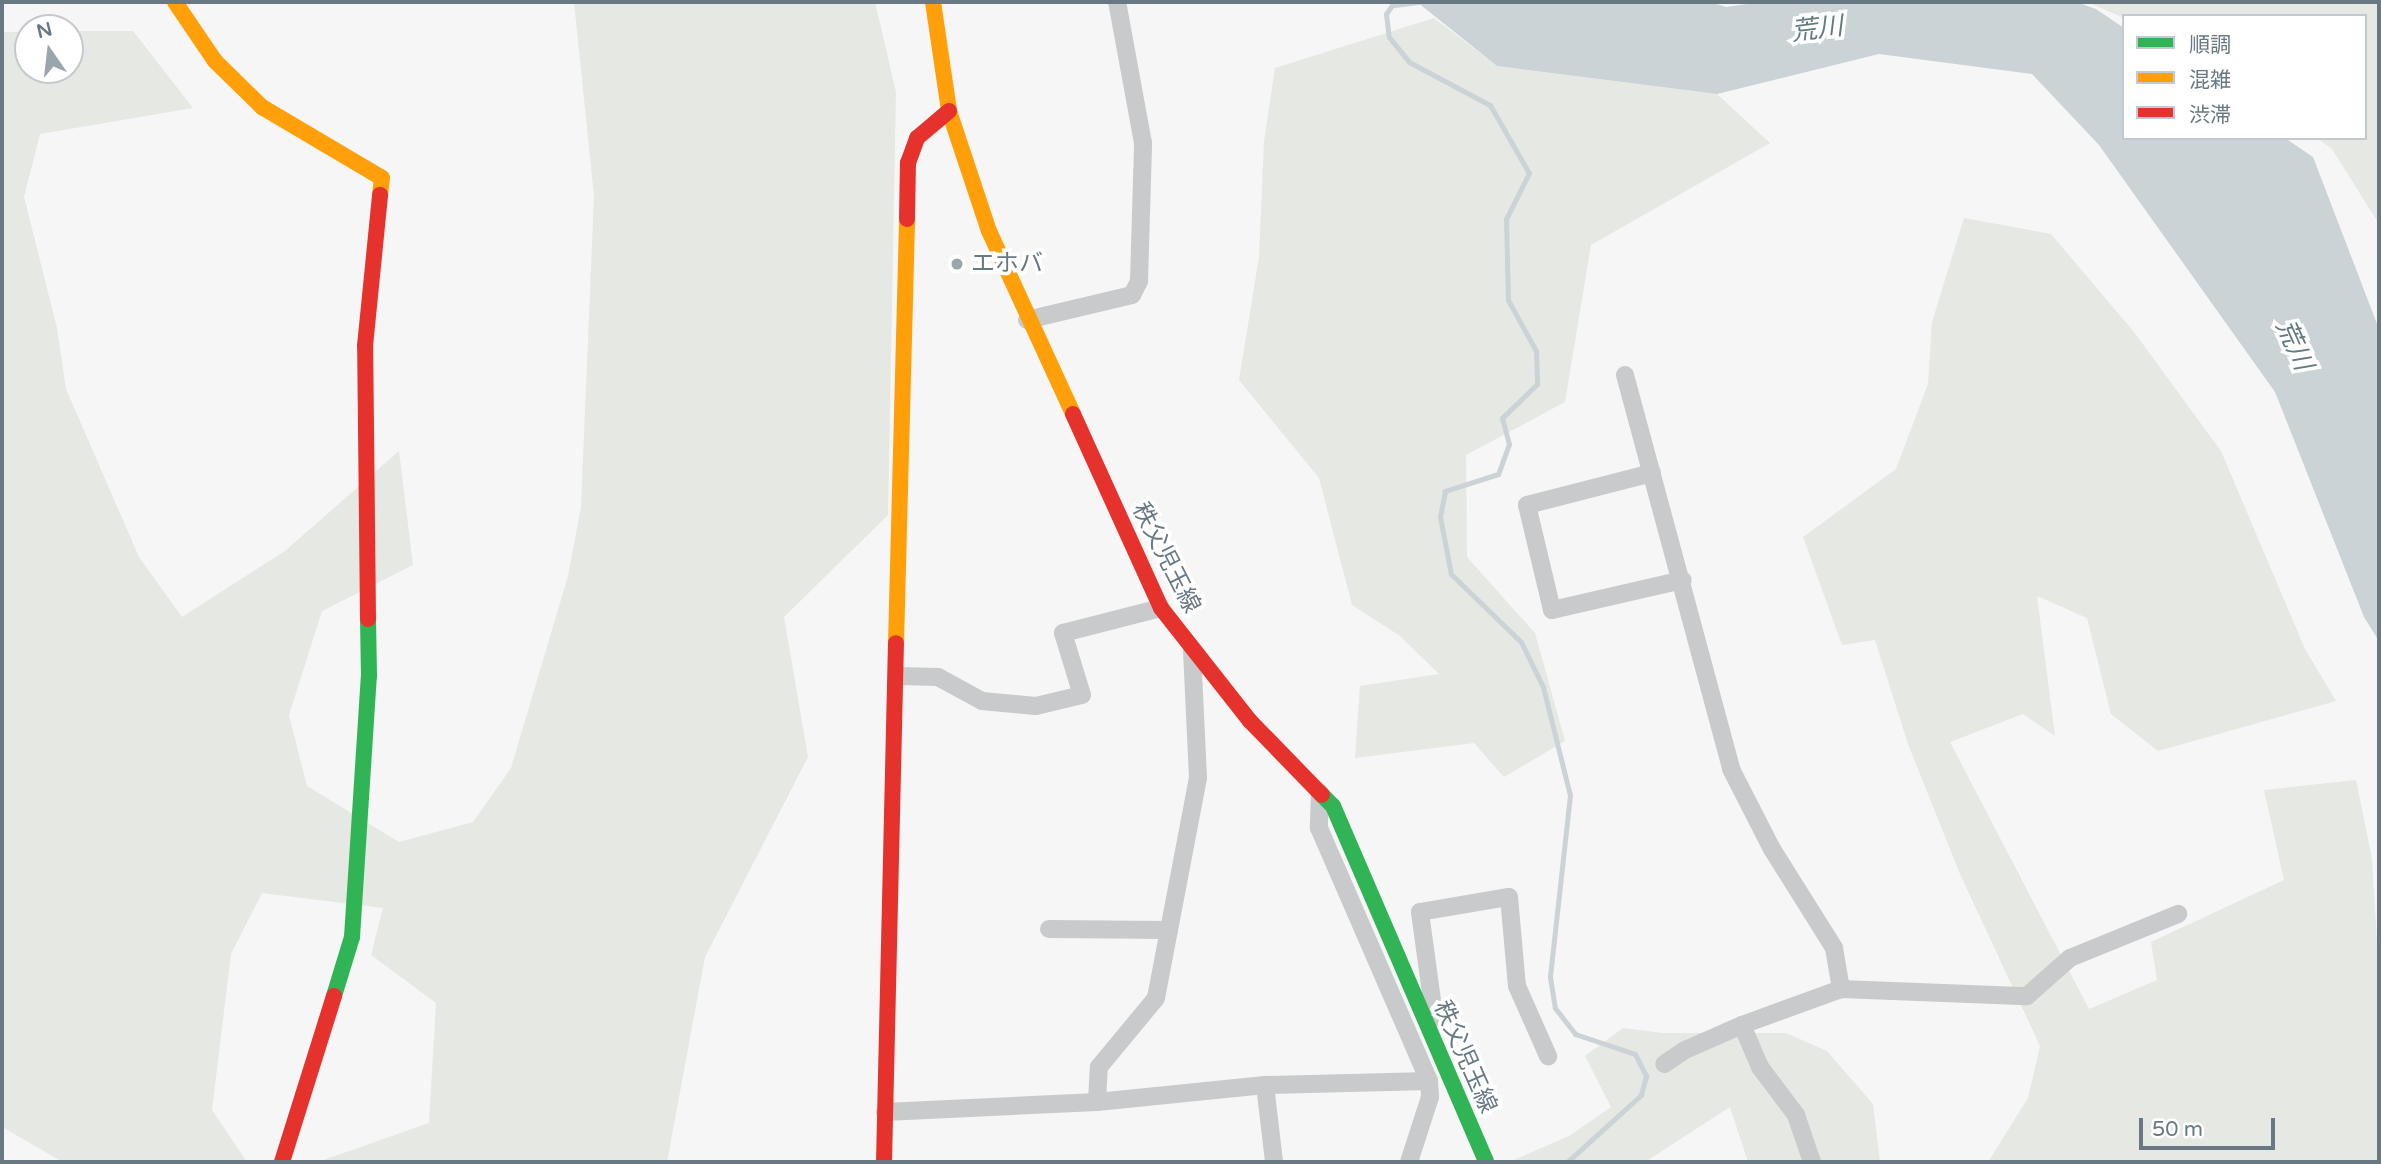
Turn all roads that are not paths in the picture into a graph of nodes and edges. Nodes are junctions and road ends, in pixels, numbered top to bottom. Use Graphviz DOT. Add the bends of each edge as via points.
graph roads {
  1 [pos="175,2"];
  2 [pos="933,2"];
  3 [pos="1117,2"];
  4 [pos="949,111"];
  5 [pos="1027,320"];
  6 [pos="1625,375"];
  7 [pos="1652,474"];
  8 [pos="1683,580"];
  9 [pos="1161,608"];
  10 [pos="1192,650"];
  11 [pos="898,676"];
  12 [pos="1320,793"];
  13 [pos="2178,914"];
  14 [pos="1049,929"];
  15 [pos="1169,930"];
  16 [pos="1841,989"];
  17 [pos="1742,1025"];
  18 [pos="1438,1050"];
  19 [pos="1548,1056"];
  20 [pos="1664,1065"];
  21 [pos="1429,1081"];
  22 [pos="1265,1085"];
  23 [pos="1097,1102"];
  24 [pos="885,1112"];
  25 [pos="282,1162"];
  26 [pos="884,1162"];
  27 [pos="1274,1162"];
  28 [pos="1409,1162"];
  29 [pos="1486,1162"];
  30 [pos="1812,1162"];
  1 -- 25 [label="street" via="215,61 262,107 382,178 365,346 369,676 352,937"];
  2 -- 4 [label="street, 秩父児玉線"];
  3 -- 5 [label="street" via="1143,143 1139,281 1132,295"];
  4 -- 5 [label="street, 秩父児玉線" via="989,230"];
  4 -- 11 [label="street" via="917,138 908,163"];
  5 -- 9 [label="street, 秩父児玉線"];
  6 -- 7 [label="street"];
  7 -- 8 [label="street"];
  7 -- 8 [label="street" via="1527,505 1552,610"];
  8 -- 16 [label="street" via="1731,769 1772,849 1834,948"];
  9 -- 10 [label="street, 秩父児玉線"];
  9 -- 11 [label="street" via="1063,633 1083,695 1036,706 982,701 938,677"];
  10 -- 12 [label="street, 秩父児玉線" via="1250,721"];
  10 -- 15 [label="street" via="1198,778"];
  11 -- 24 [label="street"];
  12 -- 18 [label="street, 秩父児玉線" via="1333,806"];
  12 -- 21 [label="street" via="1319,828"];
  13 -- 16 [label="street" via="2070,958 2027,996"];
  14 -- 15 [label="street"];
  15 -- 23 [label="street" via="1156,998 1099,1067"];
  16 -- 17 [label="street"];
  17 -- 20 [label="street" via="1685,1050"];
  17 -- 30 [label="street" via="1759,1067 1796,1115"];
  18 -- 19 [label="street" via="1420,912 1509,897 1517,986"];
  18 -- 29 [label="street, 秩父児玉線"];
  21 -- 22 [label="street"];
  21 -- 28 [label="street" via="1430,1097"];
  22 -- 23 [label="street"];
  22 -- 27 [label="street"];
  23 -- 24 [label="street"];
  24 -- 26 [label="street"];
}
